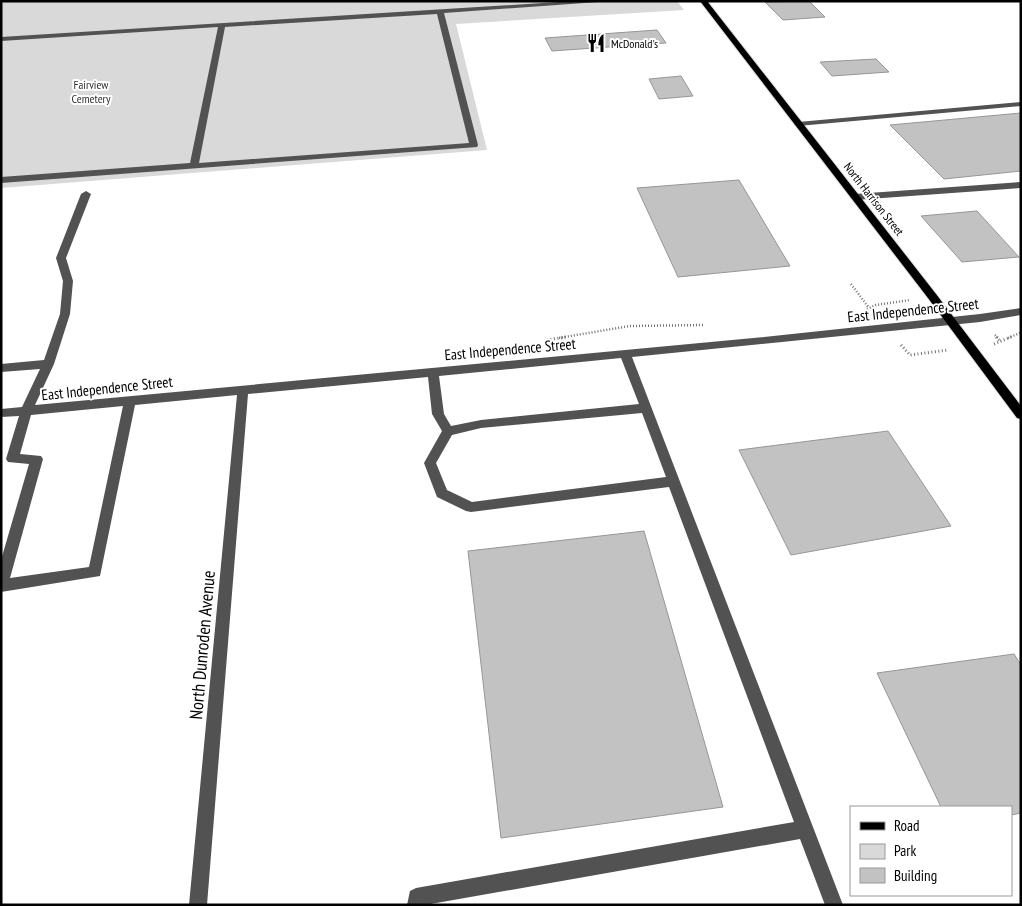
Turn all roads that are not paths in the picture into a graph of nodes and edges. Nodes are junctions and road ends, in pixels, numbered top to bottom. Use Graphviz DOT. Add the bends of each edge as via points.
graph roads {
  1 [pos="457,1"];
  2 [pos="609,1"];
  3 [pos="703,1"];
  4 [pos="459,10"];
  5 [pos="440,11"];
  6 [pos="222,25"];
  7 [pos="1,39"];
  8 [pos="1021,104"];
  9 [pos="798,124"];
  10 [pos="194,166"];
  11 [pos="1,180"];
  12 [pos="1021,185"];
  13 [pos="86,194"];
  14 [pos="855,198"];
  15 [pos="1021,311"];
  16 [pos="949,320"];
  17 [pos="625,353"];
  18 [pos="48,364"];
  19 [pos="1,368"];
  20 [pos="433,371"];
  21 [pos="243,389"];
  22 [pos="130,400"];
  23 [pos="646,408"];
  24 [pos="26,411"];
  25 [pos="1,413"];
  26 [pos="1021,415"];
  27 [pos="448,431"];
  28 [pos="674,481"];
  29 [pos="1,586"];
  30 [pos="805,829"];
  31 [pos="198,905"];
  32 [pos="416,905"];
  33 [pos="834,905"];
  1 -- 4 [label="street"];
  2 -- 4 [label="street"];
  3 -- 9 [label="main road, North Harrison Street"];
  4 -- 5 [label="street"];
  5 -- 6 [label="street"];
  5 -- 10 [label="street" via="474,145"];
  6 -- 7 [label="street"];
  6 -- 10 [label="street"];
  8 -- 9 [label="street"];
  9 -- 14 [label="main road, North Harrison Street"];
  10 -- 11 [label="street"];
  12 -- 14 [label="street"];
  13 -- 18 [label="street" via="60,258 68,281 64,314"];
  14 -- 16 [label="main road, North Harrison Street"];
  15 -- 16 [label="street, East Independence Street"];
  16 -- 17 [label="street, East Independence Street"];
  16 -- 26 [label="main road, North Harrison Street"];
  17 -- 20 [label="street, East Independence Street"];
  17 -- 23 [label="street"];
  18 -- 19 [label="street"];
  18 -- 24 [label="street"];
  20 -- 21 [label="street, East Independence Street"];
  20 -- 27 [label="street" via="438,414"];
  21 -- 22 [label="street, East Independence Street"];
  21 -- 31 [label="street, North Dunroden Avenue"];
  22 -- 24 [label="street, East Independence Street"];
  22 -- 29 [label="street" via="95,572"];
  23 -- 27 [label="street" via="481,424"];
  23 -- 28 [label="street"];
  24 -- 25 [label="street, East Independence Street"];
  24 -- 29 [label="street" via="12,459 37,459"];
  27 -- 28 [label="street" via="430,463 442,493 471,507"];
  28 -- 30 [label="street"];
  30 -- 32 [label="street" via="416,897"];
  30 -- 33 [label="street"];
}
